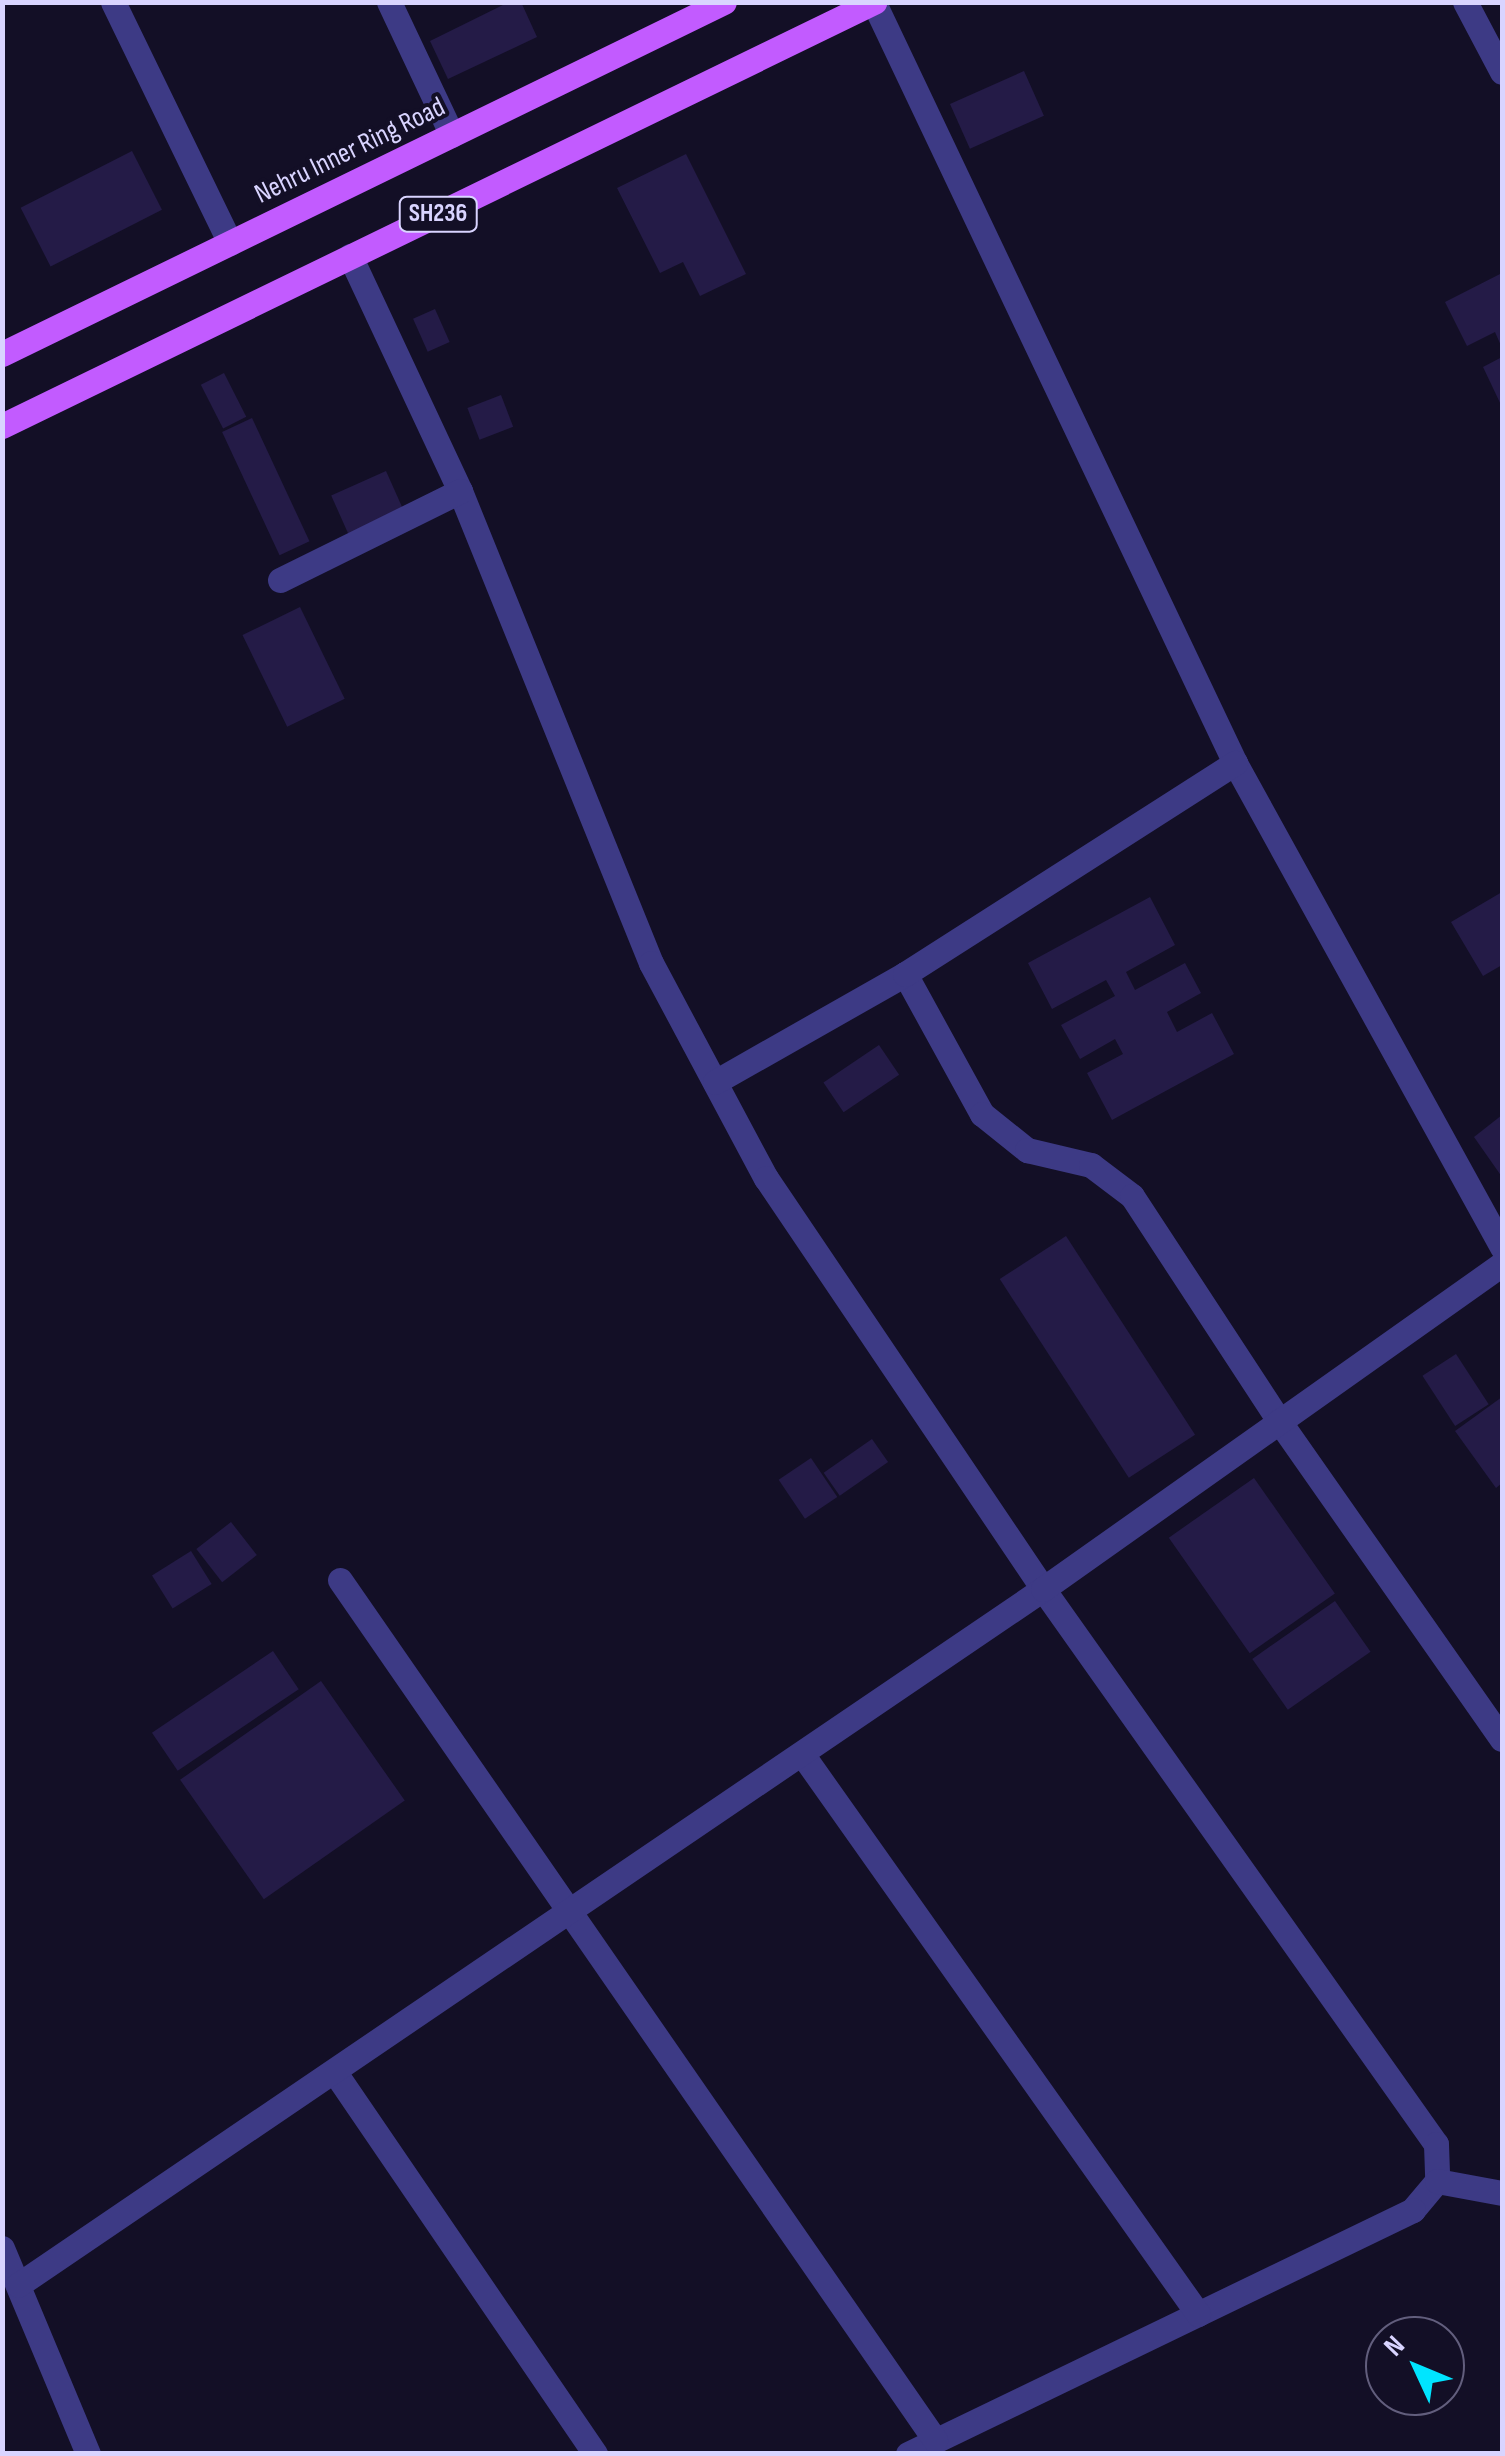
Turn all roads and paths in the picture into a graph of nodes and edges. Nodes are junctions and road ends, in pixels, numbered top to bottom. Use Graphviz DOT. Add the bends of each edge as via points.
graph roads {
  1 [pos="113,2"];
  2 [pos="389,2"];
  3 [pos="724,2"];
  4 [pos="874,2"];
  5 [pos="1466,2"];
  6 [pos="1502,72"];
  7 [pos="452,135"];
  8 [pos="230,243"];
  9 [pos="350,256"];
  10 [pos="2,354"];
  11 [pos="2,426"];
  12 [pos="460,492"];
  13 [pos="280,580"];
  14 [pos="1235,763"];
  15 [pos="905,974"];
  16 [pos="715,1082"];
  17 [pos="1502,1247"];
  18 [pos="1502,1264"];
  19 [pos="1279,1421"];
  20 [pos="340,1580"];
  21 [pos="1043,1589"];
  22 [pos="1502,1739"];
  23 [pos="802,1754"];
  24 [pos="571,1911"];
  25 [pos="336,2074"];
  26 [pos="1437,2181"];
  27 [pos="1502,2194"];
  28 [pos="2,2248"];
  29 [pos="18,2284"];
  30 [pos="1198,2314"];
  31 [pos="935,2440"];
  32 [pos="88,2454"];
  33 [pos="596,2454"];
  34 [pos="908,2454"];
  1 -- 8 [label="street"];
  2 -- 7 [label="street"];
  3 -- 7 [label="main road, Nehru Inner Ring Road / SH236"];
  4 -- 9 [label="main road, SH236"];
  4 -- 14 [label="street"];
  5 -- 6 [label="street"];
  7 -- 8 [label="main road, Nehru Inner Ring Road / SH236"];
  8 -- 10 [label="main road, Nehru Inner Ring Road / SH236"];
  9 -- 11 [label="main road, SH236"];
  9 -- 12 [label="street"];
  12 -- 13 [label="street"];
  12 -- 16 [label="street" via="651,962"];
  14 -- 15 [label="street"];
  14 -- 17 [label="street"];
  15 -- 16 [label="street"];
  15 -- 19 [label="street" via="982,1114 1027,1150 1091,1165 1132,1196"];
  16 -- 21 [label="street" via="766,1178"];
  18 -- 19 [label="street"];
  19 -- 21 [label="street"];
  19 -- 22 [label="street"];
  20 -- 24 [label="street"];
  21 -- 23 [label="street"];
  21 -- 26 [label="street" via="1436,2144"];
  23 -- 24 [label="street"];
  23 -- 30 [label="street"];
  24 -- 25 [label="street"];
  24 -- 31 [label="street"];
  25 -- 29 [label="street"];
  25 -- 33 [label="street"];
  26 -- 27 [label="street"];
  26 -- 30 [label="street" via="1413,2210"];
  28 -- 29 [label="street"];
  29 -- 32 [label="street"];
  30 -- 31 [label="street"];
  31 -- 34 [label="street"];
}
